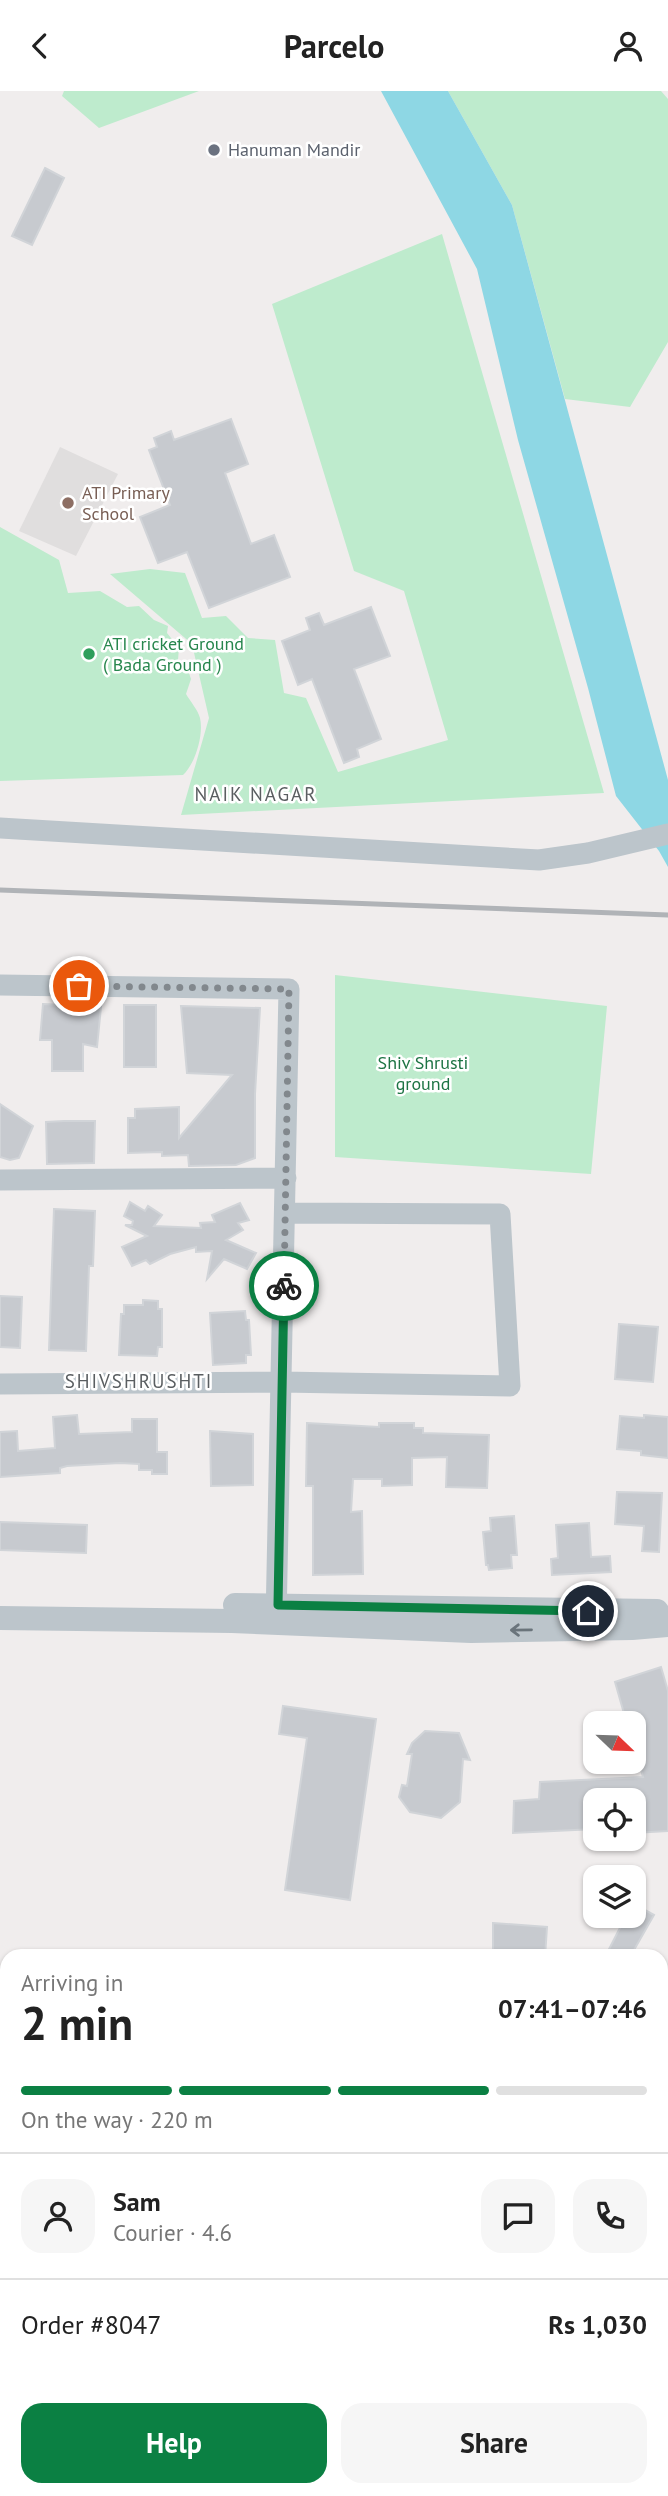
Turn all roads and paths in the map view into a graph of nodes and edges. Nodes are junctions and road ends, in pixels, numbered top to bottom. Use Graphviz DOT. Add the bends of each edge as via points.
graph roads {
  1 [pos="0,828"];
  2 [pos="668,834"];
  3 [pos="0,985"];
  4 [pos="286,1178"];
  5 [pos="0,1180"];
  6 [pos="285,1213"];
  7 [pos="282,1381"];
  8 [pos="0,1384"];
  9 [pos="0,1602"];
  10 [pos="668,1610"];
  11 [pos="277,1614"];
  12 [pos="0,1618"];
  13 [pos="668,1625"];
  1 -- 2 [label="street" via="539,860"];
  3 -- 4 [label="street" via="289,989"];
  4 -- 5 [label="street"];
  4 -- 6 [label="street"];
  6 -- 7 [label="street"];
  6 -- 7 [label="street" via="500,1214 510,1386"];
  7 -- 8 [label="street"];
  7 -- 11 [label="street"];
  9 -- 11 [label="street"];
  10 -- 11 [label="street"];
  11 -- 12 [label="street"];
  13 -- 11 [label="street, one-way" via="471,1631"];
}
